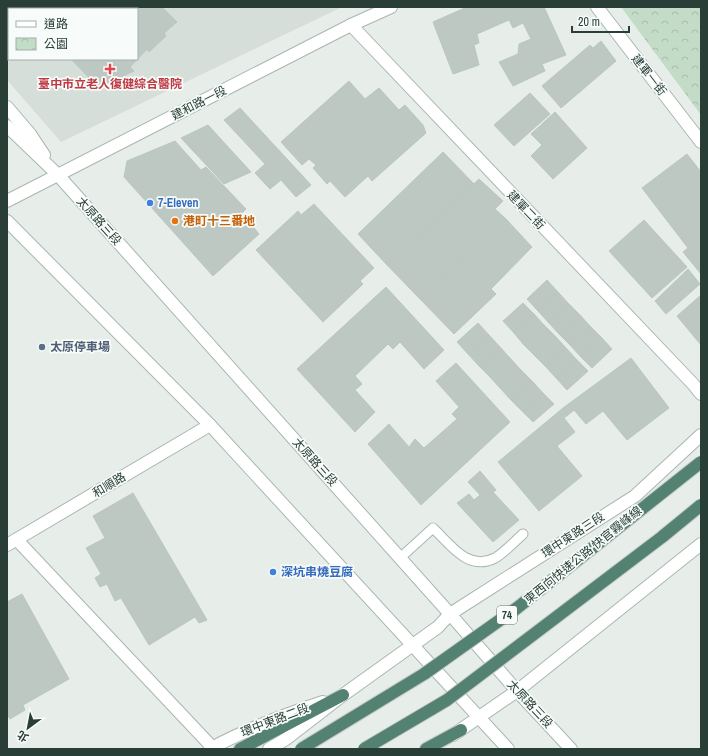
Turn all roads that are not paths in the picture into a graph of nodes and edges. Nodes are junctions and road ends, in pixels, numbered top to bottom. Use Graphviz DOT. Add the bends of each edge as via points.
graph roads {
  1 [pos="391,7"];
  2 [pos="597,7"];
  3 [pos="351,25"];
  4 [pos="7,107"];
  5 [pos="7,126"];
  6 [pos="701,142"];
  7 [pos="58,175"];
  8 [pos="7,201"];
  9 [pos="7,221"];
  10 [pos="701,394"];
  11 [pos="210,425"];
  12 [pos="701,435"];
  13 [pos="701,462"];
  14 [pos="701,505"];
  15 [pos="524,534"];
  16 [pos="12,542"];
  17 [pos="701,544"];
  18 [pos="400,558"];
  19 [pos="450,614"];
  20 [pos="438,627"];
  21 [pos="413,646"];
  22 [pos="517,691"];
  23 [pos="343,695"];
  24 [pos="479,718"];
  25 [pos="461,730"];
  26 [pos="211,748"];
  27 [pos="240,749"];
  28 [pos="269,749"];
  29 [pos="301,749"];
  30 [pos="364,749"];
  31 [pos="426,749"];
  32 [pos="431,749"];
  33 [pos="508,749"];
  34 [pos="571,749"];
  1 -- 3 [label="street, 建和路一段"];
  2 -- 6 [label="street, 建軍一街"];
  3 -- 7 [label="street, 建和路一段"];
  3 -- 10 [label="street, 建軍二街"];
  4 -- 7 [label="street, 太原路三段" via="30,134"];
  5 -- 7 [label="street, 太原路三段"];
  7 -- 8 [label="street, 建和路一段"];
  7 -- 18 [label="street, 太原路三段"];
  9 -- 11 [label="street"];
  11 -- 16 [label="street, 和順路"];
  11 -- 21 [label="street"];
  12 -- 19 [label="street, 環中東路三段" via="635,496"];
  13 -- 29 [label="highway, 東西向快速公路 快官霧峰線 / 74, bridge" via="517,608 424,674"];
  14 -- 30 [label="highway, bridge" via="447,700"];
  15 -- 18 [label="lane" via="495,558 479,562 461,556 433,528"];
  16 -- 26 [label="street"];
  17 -- 22 [label="street"];
  18 -- 19 [label="street, 太原路三段"];
  19 -- 20 [label="street, 環中東路三段"];
  19 -- 22 [label="street, 太原路三段"];
  20 -- 21 [label="street, 環中東路二段"];
  21 -- 23 [label="street, 環中東路二段"];
  21 -- 24 [label="street"];
  22 -- 24 [label="street"];
  22 -- 34 [label="street, 太原路三段"];
  23 -- 26 [label="street, 環中東路二段" via="237,734"];
  23 -- 27 [label="highway"];
  23 -- 28 [label="street, 環中東路二段"];
  24 -- 25 [label="street"];
  24 -- 33 [label="street"];
  25 -- 31 [label="highway"];
  25 -- 32 [label="street"];
}
